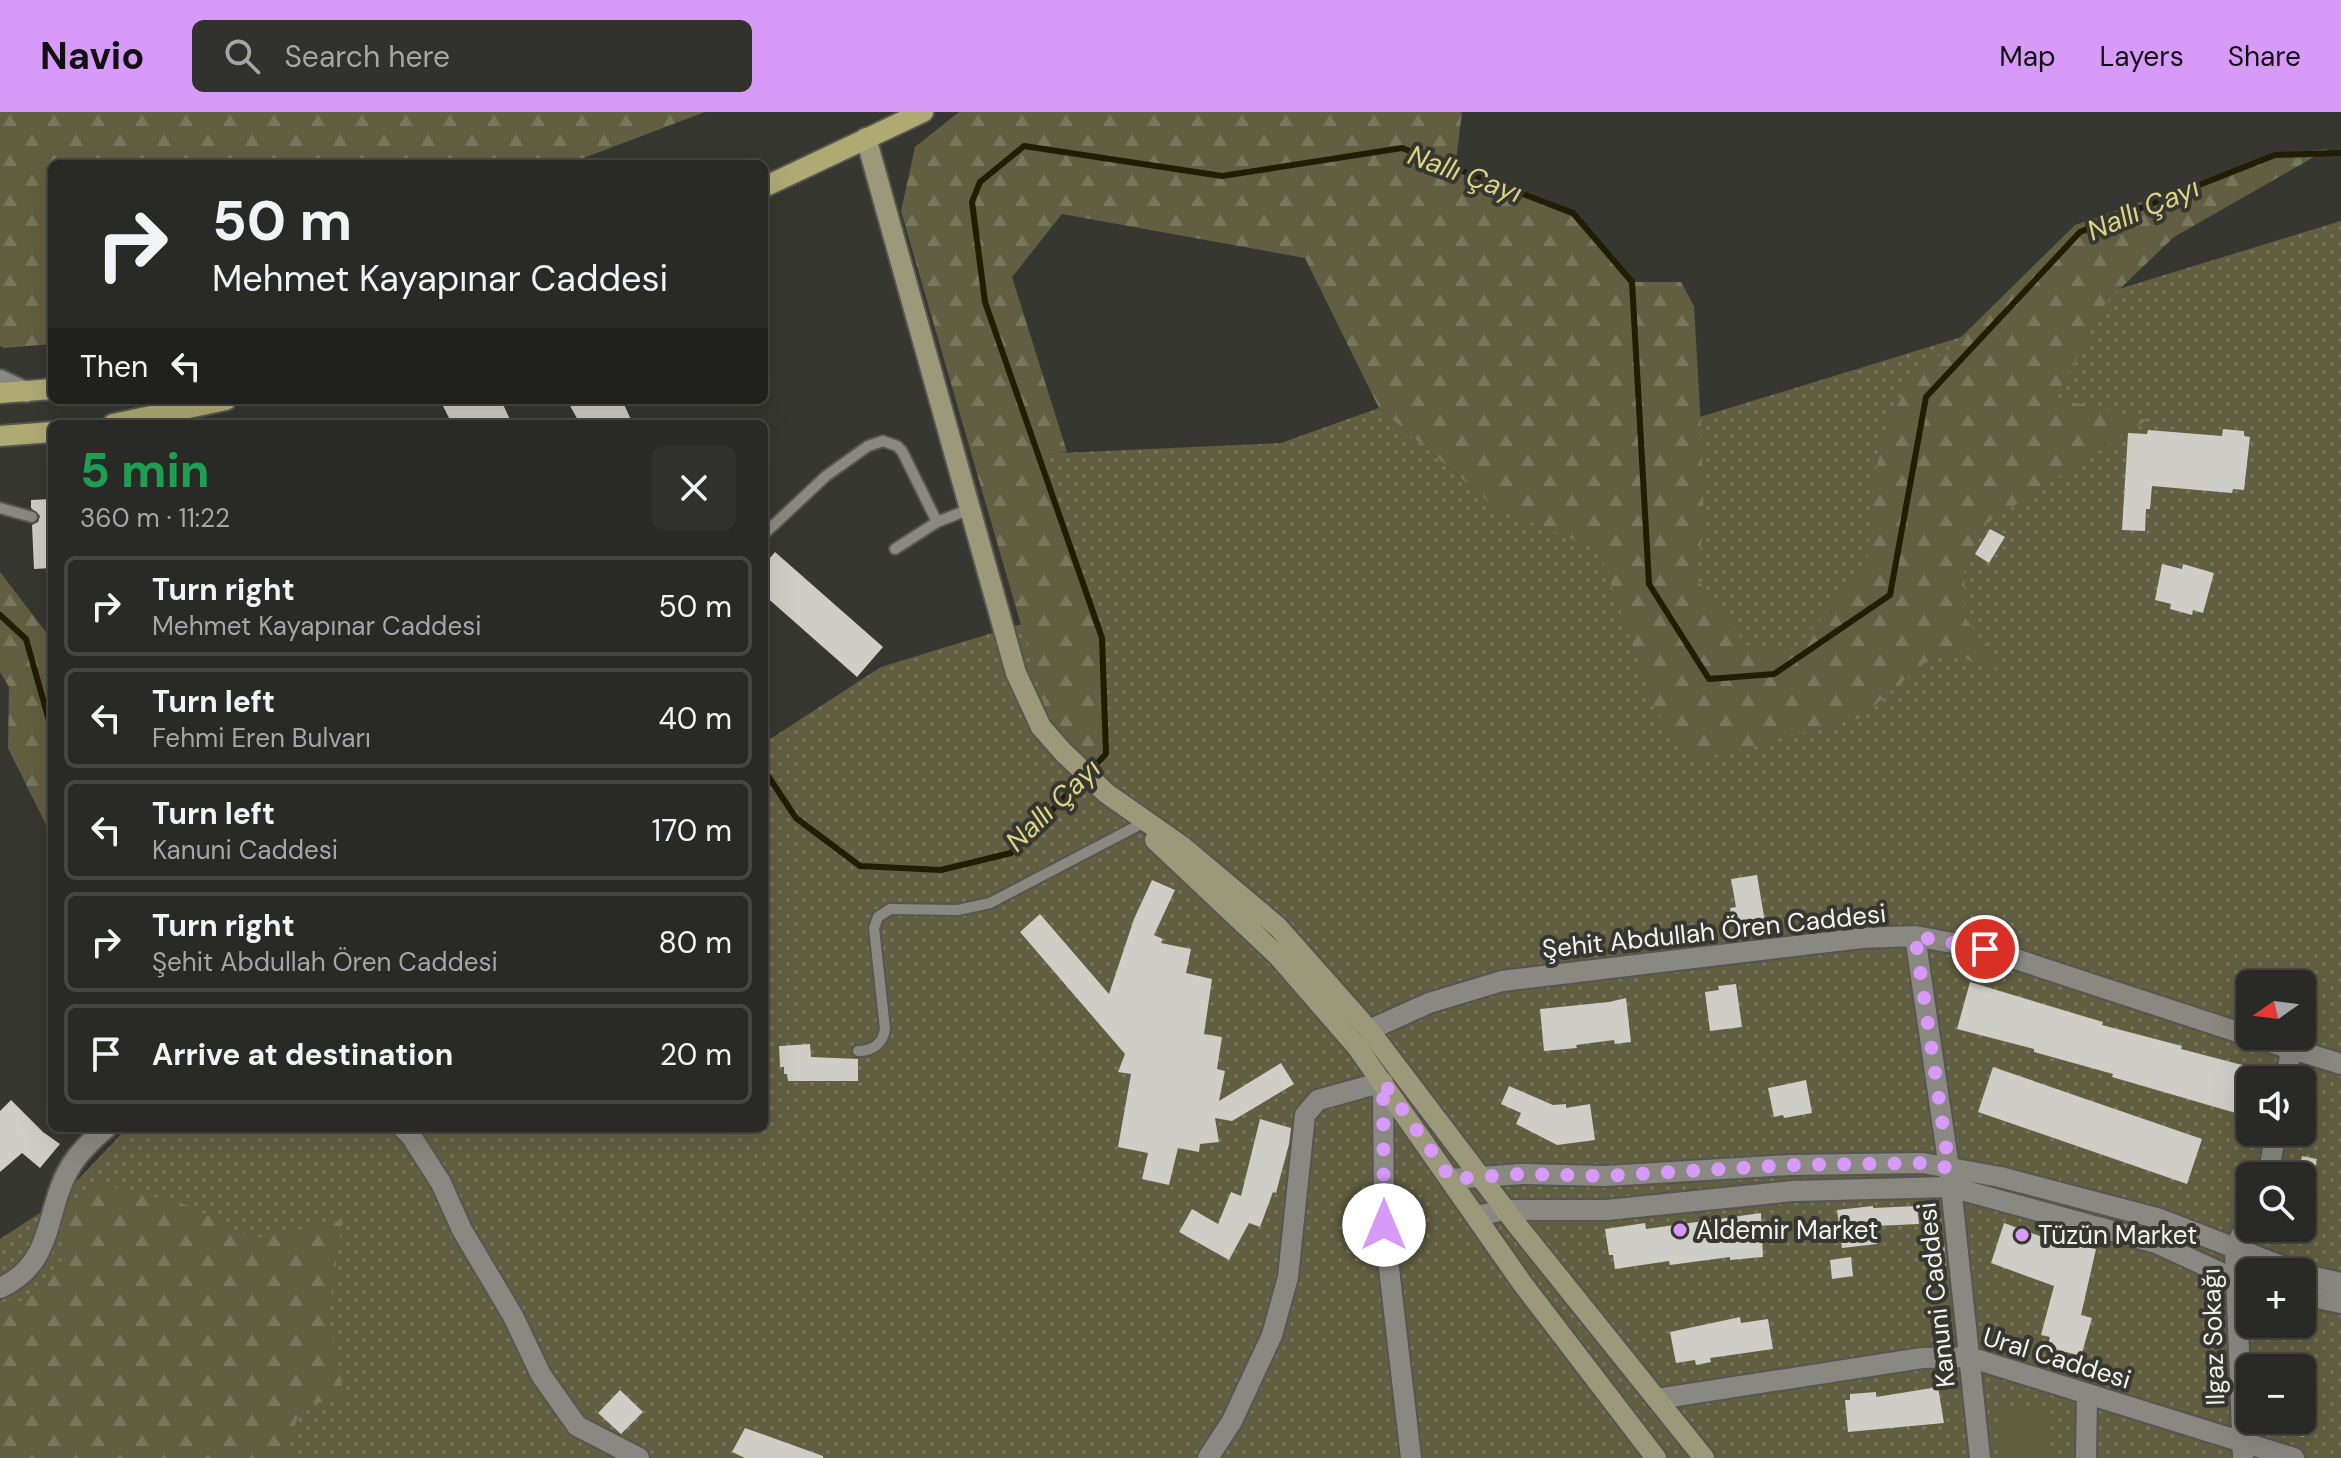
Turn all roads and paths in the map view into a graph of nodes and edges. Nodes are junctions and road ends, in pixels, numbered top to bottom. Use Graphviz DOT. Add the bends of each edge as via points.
graph roads {
  1 [pos="923,112"];
  2 [pos="866,138"];
  3 [pos="768,174"];
  4 [pos="768,185"];
  5 [pos="0,380"];
  6 [pos="48,389"];
  7 [pos="26,392"];
  8 [pos="0,393"];
  9 [pos="208,404"];
  10 [pos="136,420"];
  11 [pos="48,432"];
  12 [pos="0,436"];
  13 [pos="0,508"];
  14 [pos="970,509"];
  15 [pos="32,517"];
  16 [pos="937,522"];
  17 [pos="768,530"];
  18 [pos="895,549"];
  19 [pos="1106,793"];
  20 [pos="1139,825"];
  21 [pos="1915,936"];
  22 [pos="1369,1030"];
  23 [pos="2236,1031"];
  24 [pos="2294,1050"];
  25 [pos="858,1051"];
  26 [pos="2341,1064"];
  27 [pos="1383,1082"];
  28 [pos="101,1132"];
  29 [pos="407,1132"];
  30 [pos="1479,1176"];
  31 [pos="1950,1177"];
  32 [pos="1451,1179"];
  33 [pos="1505,1210"];
  34 [pos="1476,1216"];
  35 [pos="2238,1242"];
  36 [pos="2235,1248"];
  37 [pos="2237,1258"];
  38 [pos="2261,1258"];
  39 [pos="2316,1277"];
  40 [pos="2236,1279"];
  41 [pos="2341,1283"];
  42 [pos="0,1288"];
  43 [pos="2316,1298"];
  44 [pos="2341,1303"];
  45 [pos="2243,1338"];
  46 [pos="1969,1357"];
  47 [pos="2087,1394"];
  48 [pos="1657,1399"];
  49 [pos="2243,1450"];
  50 [pos="639,1458"];
  51 [pos="1208,1458"];
  52 [pos="1411,1458"];
  53 [pos="1656,1458"];
  54 [pos="1704,1458"];
  55 [pos="1980,1458"];
  56 [pos="2086,1458"];
  57 [pos="2294,1458"];
  1 -- 2 [label="main road"];
  2 -- 3 [label="main road"];
  2 -- 4 [label="main road"];
  2 -- 14 [label="main road"];
  5 -- 7 [label="street"];
  6 -- 7 [label="main road"];
  7 -- 8 [label="main road"];
  9 -- 10 [label="main road"];
  11 -- 12 [label="main road"];
  13 -- 15 [label="lane"];
  14 -- 16 [label="lane"];
  14 -- 19 [label="main road" via="1016,673 1041,727"];
  16 -- 17 [label="lane" via="902,451 883,441 826,476"];
  16 -- 18 [label="lane"];
  19 -- 20 [label="main road"];
  19 -- 22 [label="main road" via="1183,847 1278,927"];
  20 -- 25 [label="lane" via="990,903 958,910 883,912 874,928 885,1029 876,1046"];
  20 -- 27 [label="main road" via="1278,956"];
  21 -- 22 [label="street, Şehit Abdullah Ören Caddesi" via="1502,981 1429,1003"];
  21 -- 23 [label="street, Şehit Abdullah Ören Caddesi" via="1985,949"];
  21 -- 31 [label="street, Kanuni Caddesi"];
  22 -- 30 [label="main road"];
  24 -- 26 [label="street, Şehit Abdullah Ören Caddesi"];
  27 -- 32 [label="main road"];
  27 -- 51 [label="street" via="1318,1100 1305,1115 1288,1277 1272,1335 1232,1421"];
  27 -- 52 [label="street" via="1384,1225"];
  28 -- 42 [label="street" via="72,1164 45,1244 29,1270"];
  29 -- 50 [label="street" via="441,1183 541,1375 577,1426"];
  30 -- 31 [label="street" via="1923,1163"];
  30 -- 32 [label="street"];
  30 -- 33 [label="main road"];
  31 -- 33 [label="street" via="1607,1210"];
  31 -- 36 [label="street" via="2000,1177 2160,1219"];
  31 -- 40 [label="street" via="2156,1243"];
  31 -- 46 [label="street, Kanuni Caddesi"];
  32 -- 34 [label="main road"];
  33 -- 34 [label="street"];
  33 -- 48 [label="main road"];
  34 -- 53 [label="main road"];
  35 -- 36 [label="street, Ilgaz Sokağı"];
  36 -- 37 [label="street, Ilgaz Sokağı"];
  36 -- 38 [label="street"];
  39 -- 41 [label="street"];
  43 -- 44 [label="street"];
  45 -- 49 [label="street, Ilgaz Sokağı"];
  46 -- 47 [label="street, Ural Caddesi"];
  46 -- 48 [label="street, Ural Caddesi" via="1922,1358"];
  46 -- 55 [label="street, Kanuni Caddesi"];
  47 -- 49 [label="street, Ural Caddesi"];
  47 -- 56 [label="street"];
  48 -- 54 [label="main road"];
  49 -- 57 [label="street, Ural Caddesi"];
}
